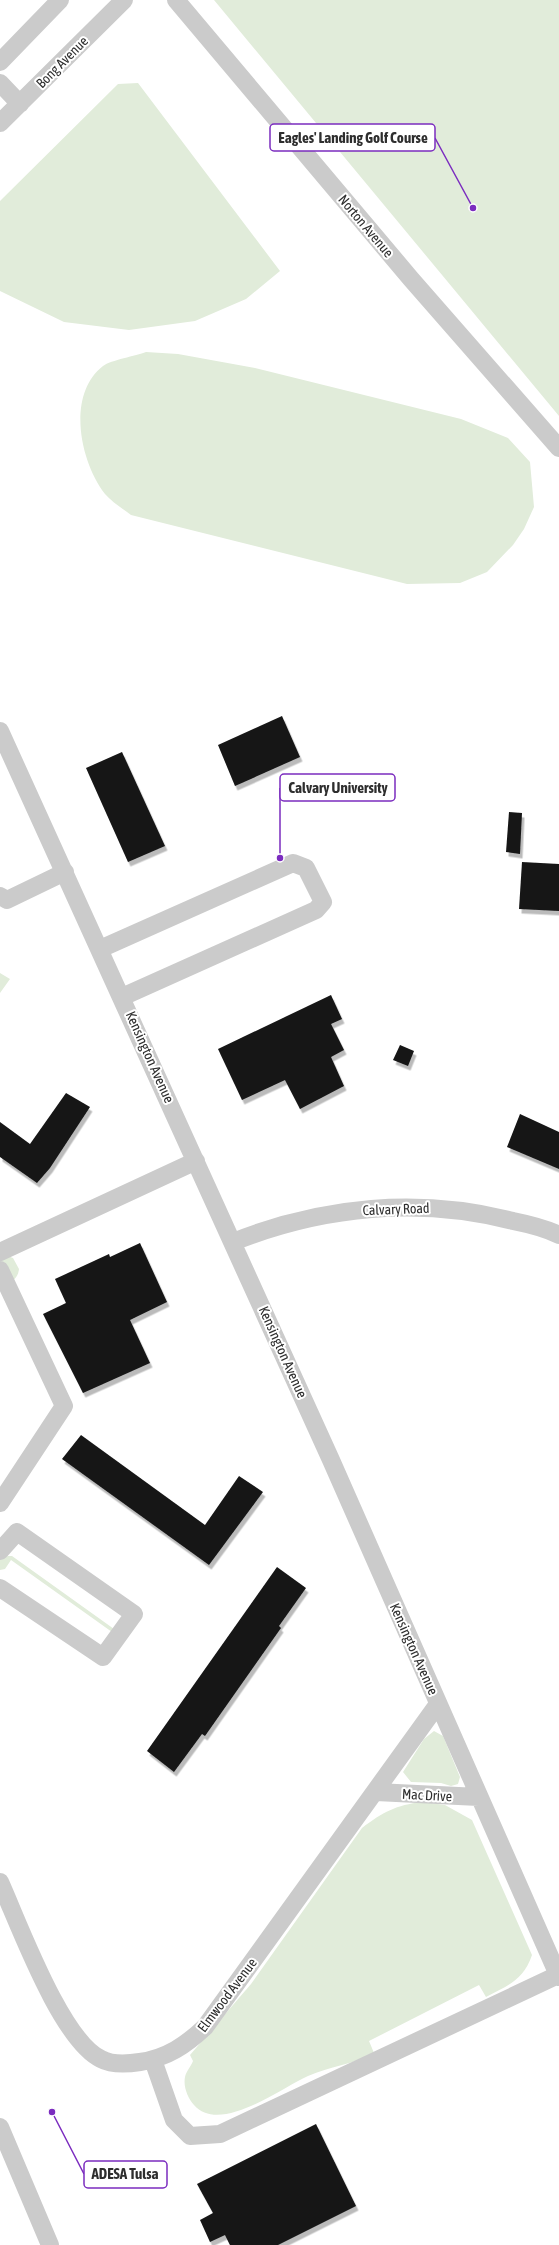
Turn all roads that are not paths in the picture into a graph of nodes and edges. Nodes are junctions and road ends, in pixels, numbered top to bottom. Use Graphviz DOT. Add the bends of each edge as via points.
graph roads {
  1 [pos="60,0"];
  2 [pos="176,0"];
  3 [pos="115,3"];
  4 [pos="0,62"];
  5 [pos="0,84"];
  6 [pos="20,104"];
  7 [pos="0,123"];
  8 [pos="559,448"];
  9 [pos="0,731"];
  10 [pos="65,872"];
  11 [pos="0,896"];
  12 [pos="100,948"];
  13 [pos="122,997"];
  14 [pos="196,1162"];
  15 [pos="559,1235"];
  16 [pos="233,1242"];
  17 [pos="2,1248"];
  18 [pos="0,1270"];
  19 [pos="0,1503"];
  20 [pos="0,1552"];
  21 [pos="0,1588"];
  22 [pos="438,1704"];
  23 [pos="376,1792"];
  24 [pos="479,1797"];
  25 [pos="0,1882"];
  26 [pos="558,1976"];
  27 [pos="153,2060"];
  28 [pos="0,2127"];
  29 [pos="50,2245"];
  1 -- 4 [label="street"];
  2 -- 8 [label="street, Norton Avenue" via="410,279"];
  3 -- 6 [label="street, Bong Avenue"];
  5 -- 6 [label="street"];
  6 -- 7 [label="street, Bong Avenue"];
  9 -- 10 [label="street, Kensington Avenue"];
  10 -- 11 [label="street" via="7,900"];
  10 -- 12 [label="street, Kensington Avenue"];
  12 -- 13 [label="street, Kensington Avenue"];
  12 -- 13 [label="street" via="293,862 306,868 323,902 316,910"];
  13 -- 14 [label="street, Kensington Avenue"];
  14 -- 16 [label="street, Kensington Avenue"];
  14 -- 17 [label="street"];
  15 -- 16 [label="street, Calvary Road" via="494,1216 408,1206 324,1216 261,1231"];
  16 -- 22 [label="street, Kensington Avenue"];
  18 -- 19 [label="street" via="64,1406"];
  20 -- 21 [label="street" via="17,1532 134,1614 103,1657"];
  22 -- 23 [label="street, Elmwood Avenue"];
  22 -- 24 [label="street, Kensington Avenue"];
  23 -- 24 [label="street, Mac Drive"];
  23 -- 27 [label="street, Elmwood Avenue" via="205,2026 190,2042 172,2053"];
  24 -- 26 [label="street, Kensington Avenue"];
  25 -- 27 [label="street, Elmwood Avenue" via="56,2007 73,2033 104,2061 130,2063"];
  26 -- 27 [label="street" via="220,2134 190,2136 174,2120"];
  28 -- 29 [label="street"];
}
